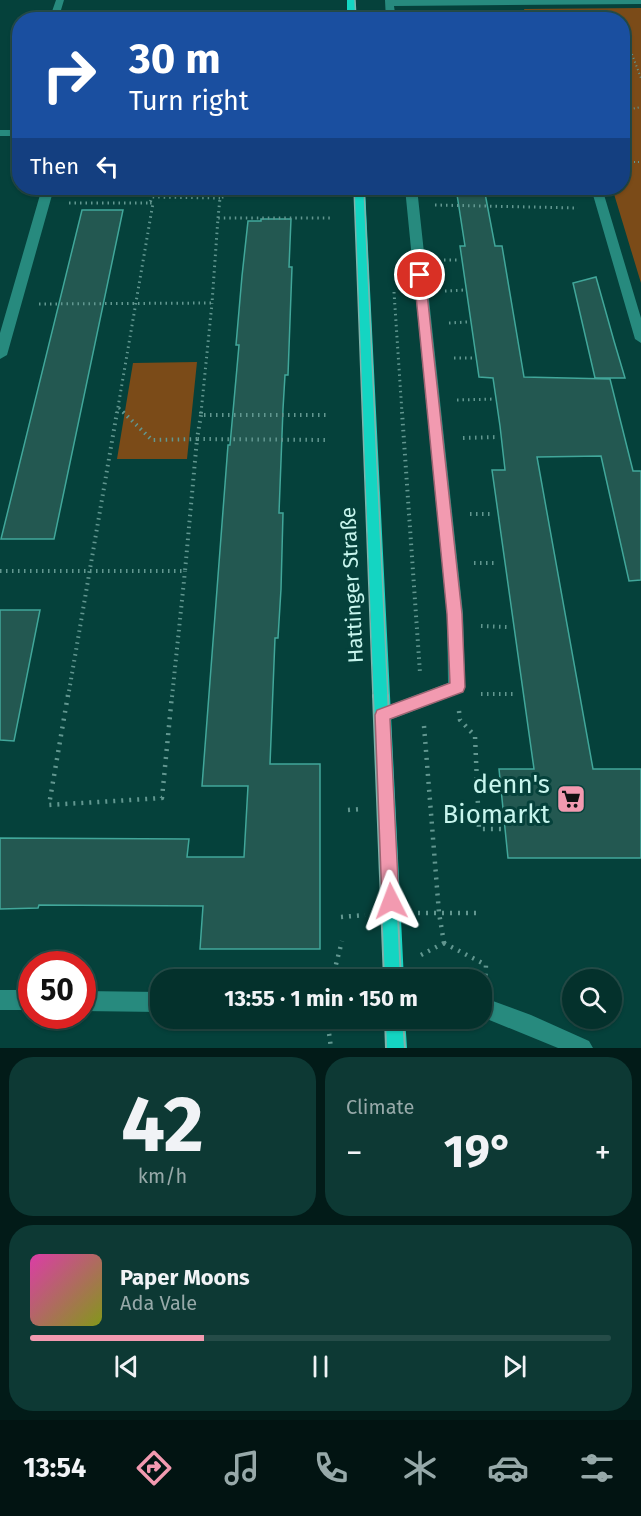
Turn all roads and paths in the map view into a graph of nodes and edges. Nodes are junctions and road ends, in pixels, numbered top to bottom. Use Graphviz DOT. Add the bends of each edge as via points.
graph roads {
  1 [pos="389,1"];
  2 [pos="621,1"];
  3 [pos="641,1"];
  4 [pos="630,49"];
  5 [pos="641,78"];
  6 [pos="46,195"];
  7 [pos="228,195"];
  8 [pos="359,195"];
  9 [pos="412,195"];
  10 [pos="598,195"];
  11 [pos="220,198"];
  12 [pos="44,203"];
  13 [pos="150,203"];
  14 [pos="413,204"];
  15 [pos="603,209"];
  16 [pos="218,218"];
  17 [pos="331,218"];
  18 [pos="394,286"];
  19 [pos="212,303"];
  20 [pos="14,304"];
  21 [pos="136,304"];
  22 [pos="641,339"];
  23 [pos="0,355"];
  24 [pos="495,399"];
  25 [pos="432,400"];
  26 [pos="118,407"];
  27 [pos="201,415"];
  28 [pos="329,415"];
  29 [pos="498,437"];
  30 [pos="436,438"];
  31 [pos="197,439"];
  32 [pos="329,440"];
  33 [pos="0,571"];
  34 [pos="90,571"];
  35 [pos="185,571"];
  36 [pos="458,690"];
  37 [pos="516,694"];
  38 [pos="422,700"];
  39 [pos="382,715"];
  40 [pos="505,829"];
  41 [pos="427,913"];
  42 [pos="439,913"];
  43 [pos="477,913"];
  44 [pos="357,915"];
  45 [pos="341,917"];
  46 [pos="342,941"];
  47 [pos="335,969"];
  48 [pos="394,969"];
  49 [pos="486,969"];
  50 [pos="0,1000"];
  51 [pos="18,1000"];
  52 [pos="96,1001"];
  53 [pos="150,1002"];
  54 [pos="492,1011"];
  55 [pos="328,1029"];
  56 [pos="395,1029"];
  57 [pos="331,1048"];
  58 [pos="396,1048"];
  59 [pos="582,1048"];
  1 -- 2 [label="street"];
  2 -- 3 [label="street"];
  4 -- 5 [label="path"];
  6 -- 12 [label="street"];
  7 -- 11 [label="path"];
  8 -- 39 [label="main road, Hattinger Straße"];
  9 -- 14 [label="street"];
  10 -- 15 [label="street"];
  11 -- 13 [label="path" via="152,197"];
  11 -- 16 [label="path"];
  12 -- 13 [label="path"];
  12 -- 20 [label="street"];
  13 -- 21 [label="path"];
  14 -- 15 [label="path"];
  14 -- 25 [label="street"];
  15 -- 22 [label="street"];
  16 -- 17 [label="path"];
  16 -- 19 [label="path"];
  18 -- 38 [label="path"];
  19 -- 21 [label="path"];
  19 -- 27 [label="path"];
  20 -- 21 [label="path"];
  20 -- 23 [label="street"];
  21 -- 26 [label="path"];
  24 -- 25 [label="path"];
  25 -- 30 [label="street"];
  26 -- 31 [label="path" via="152,440"];
  26 -- 34 [label="path"];
  27 -- 28 [label="path"];
  27 -- 31 [label="path"];
  29 -- 30 [label="path"];
  30 -- 36 [label="street" via="455,614"];
  31 -- 32 [label="path"];
  31 -- 35 [label="path"];
  33 -- 34 [label="path"];
  34 -- 35 [label="path"];
  34 -- 35 [label="path" via="49,805 162,798"];
  36 -- 37 [label="path"];
  36 -- 38 [label="street"];
  36 -- 40 [label="path" via="460,720 475,736 479,829"];
  38 -- 39 [label="street"];
  38 -- 42 [label="path"];
  39 -- 48 [label="main road, Hattinger Straße"];
  41 -- 42 [label="path"];
  42 -- 43 [label="path"];
  42 -- 49 [label="path" via="444,943 486,965"];
  44 -- 45 [label="path"];
  46 -- 47 [label="path"];
  50 -- 51 [label="street"];
  52 -- 53 [label="street"];
  54 -- 59 [label="street"];
  55 -- 57 [label="path"];
  56 -- 58 [label="main road"];
}
